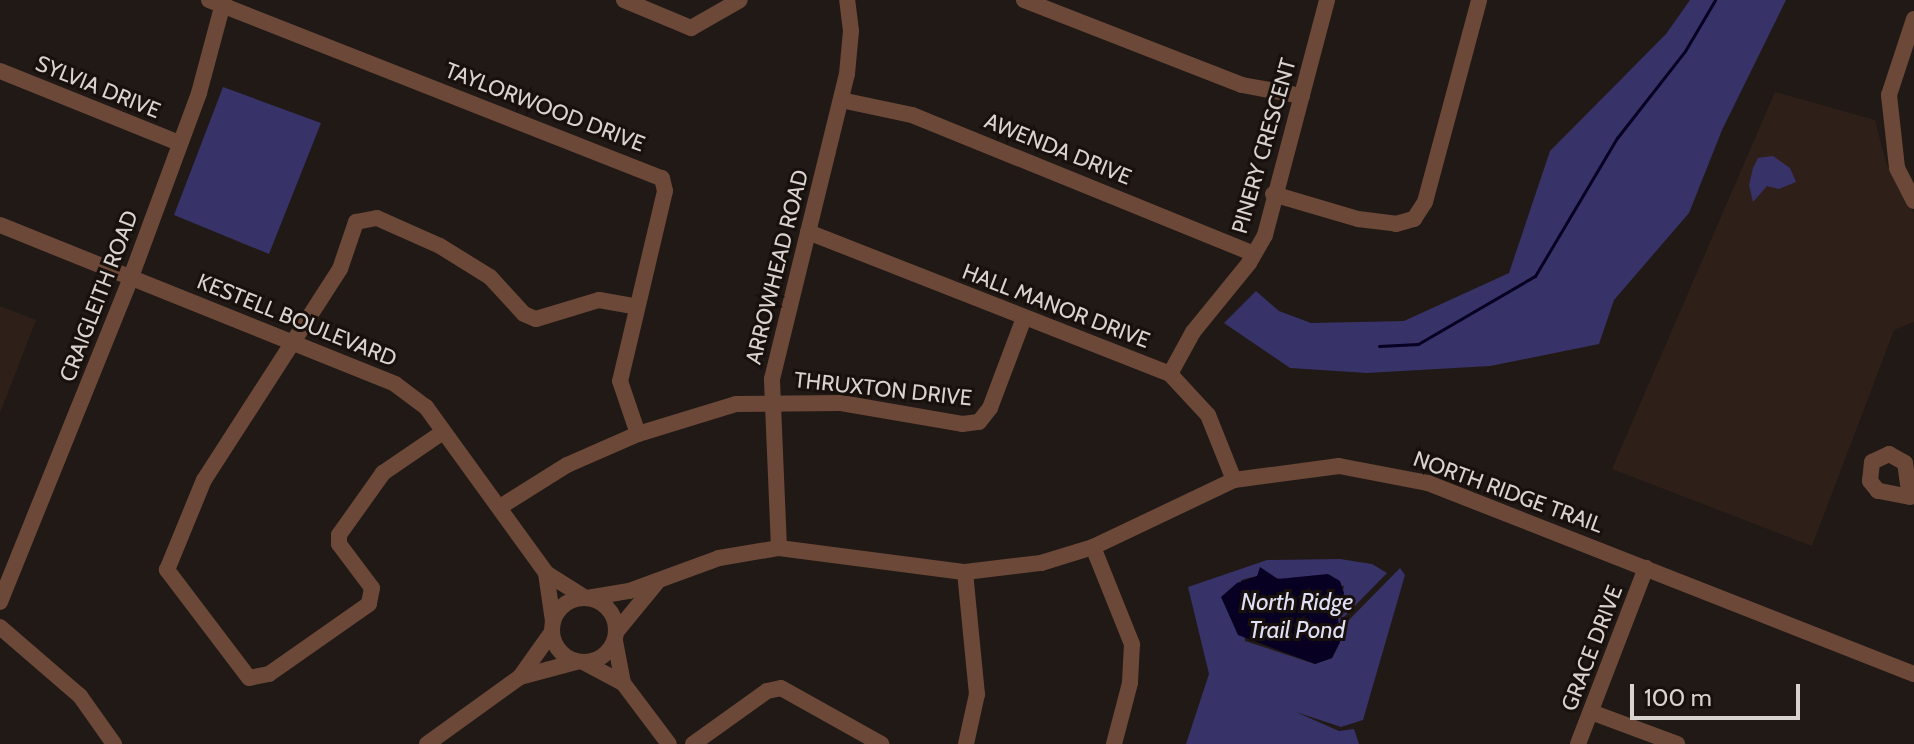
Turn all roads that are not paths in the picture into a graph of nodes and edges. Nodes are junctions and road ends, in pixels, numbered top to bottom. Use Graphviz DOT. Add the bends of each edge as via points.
graph roads {
  1 [pos="624,0"];
  2 [pos="740,0"];
  3 [pos="847,0"];
  4 [pos="1024,0"];
  5 [pos="1327,0"];
  6 [pos="1479,0"];
  7 [pos="219,2"];
  8 [pos="1914,19"];
  9 [pos="0,71"];
  10 [pos="1302,96"];
  11 [pos="841,100"];
  12 [pos="179,143"];
  13 [pos="1273,194"];
  14 [pos="1914,201"];
  15 [pos="0,225"];
  16 [pos="808,232"];
  17 [pos="1254,254"];
  18 [pos="131,277"];
  19 [pos="634,306"];
  20 [pos="1024,318"];
  21 [pos="292,340"];
  22 [pos="1170,374"];
  23 [pos="772,401"];
  24 [pos="443,432"];
  25 [pos="638,434"];
  26 [pos="1234,480"];
  27 [pos="500,507"];
  28 [pos="1093,547"];
  29 [pos="779,548"];
  30 [pos="1646,568"];
  31 [pos="965,572"];
  32 [pos="546,573"];
  33 [pos="658,581"];
  34 [pos="585,598"];
  35 [pos="0,602"];
  36 [pos="553,626"];
  37 [pos="0,627"];
  38 [pos="616,636"];
  39 [pos="581,662"];
  40 [pos="1914,674"];
  41 [pos="520,677"];
  42 [pos="623,683"];
  43 [pos="1591,712"];
  44 [pos="114,744"];
  45 [pos="427,744"];
  46 [pos="669,744"];
  47 [pos="693,744"];
  48 [pos="881,744"];
  49 [pos="966,744"];
  50 [pos="1114,744"];
  51 [pos="1578,744"];
  52 [pos="1677,744"];
  1 -- 2 [label="street" via="691,28"];
  3 -- 11 [label="street, ARROWHEAD ROAD" via="851,45"];
  4 -- 10 [label="street" via="1242,85"];
  5 -- 10 [label="street, PINERY CRESCENT"];
  6 -- 13 [label="street" via="1425,202 1414,219 1396,224 1358,219"];
  7 -- 12 [label="street, CRAIGLEITH ROAD"];
  7 -- 19 [label="street, TAYLORWOOD DRIVE" via="659,176 665,191"];
  8 -- 14 [label="street" via="1889,95 1897,168"];
  9 -- 12 [label="street, SYLVIA DRIVE"];
  10 -- 13 [label="street, PINERY CRESCENT"];
  11 -- 16 [label="street, ARROWHEAD ROAD"];
  11 -- 17 [label="street, AWENDA DRIVE" via="912,115"];
  12 -- 18 [label="street, CRAIGLEITH ROAD"];
  13 -- 17 [label="street, PINERY CRESCENT" via="1265,235"];
  15 -- 18 [label="street, KESTELL BOULEVARD"];
  16 -- 20 [label="street, HALL MANOR DRIVE"];
  16 -- 23 [label="street, ARROWHEAD ROAD" via="773,370"];
  17 -- 22 [label="street, PINERY CRESCENT" via="1200,321"];
  18 -- 21 [label="street, KESTELL BOULEVARD"];
  18 -- 35 [label="street, CRAIGLEITH ROAD"];
  19 -- 21 [label="street" via="599,300 536,319 469,263 369,216 356,222 340,269"];
  19 -- 25 [label="street, TAYLORWOOD DRIVE" via="620,381"];
  20 -- 22 [label="street, HALL MANOR DRIVE"];
  20 -- 23 [label="street, THRUXTON DRIVE" via="990,408 979,422 962,424 841,403"];
  21 -- 24 [label="street, KESTELL BOULEVARD" via="395,384 426,407"];
  21 -- 24 [label="street" via="204,480 167,570 253,680 369,604 372,588 339,544 339,535 383,473"];
  22 -- 26 [label="street, HALL MANOR DRIVE" via="1208,415"];
  23 -- 25 [label="street, THRUXTON DRIVE" via="736,404"];
  23 -- 29 [label="street, ARROWHEAD ROAD"];
  24 -- 27 [label="street, KESTELL BOULEVARD"];
  25 -- 27 [label="street, THRUXTON DRIVE" via="567,465"];
  26 -- 28 [label="street, NORTH RIDGE TRAIL"];
  26 -- 30 [label="street, NORTH RIDGE TRAIL" via="1307,467 1376,470 1428,483"];
  27 -- 32 [label="street, KESTELL BOULEVARD"];
  28 -- 31 [label="street, NORTH RIDGE TRAIL" via="1041,563"];
  28 -- 50 [label="street" via="1132,644 1130,683"];
  29 -- 31 [label="street, NORTH RIDGE TRAIL"];
  29 -- 33 [label="street, NORTH RIDGE TRAIL" via="719,558"];
  30 -- 40 [label="street, NORTH RIDGE TRAIL"];
  30 -- 43 [label="street, GRACE DRIVE"];
  31 -- 49 [label="street" via="977,694"];
  32 -- 34 [label="street, KESTELL BOULEVARD"];
  32 -- 36 [label="street, KESTELL BOULEVARD"];
  33 -- 34 [label="street, NORTH RIDGE TRAIL" via="609,597"];
  33 -- 38 [label="street, NORTH RIDGE TRAIL"];
  34 -- 36 [label="street" via="564,605"];
  34 -- 38 [label="street" via="605,605"];
  36 -- 39 [label="street" via="559,650"];
  36 -- 41 [label="street"];
  37 -- 44 [label="street" via="80,696"];
  38 -- 39 [label="street" via="604,656"];
  38 -- 42 [label="street"];
  39 -- 41 [label="street"];
  39 -- 42 [label="street"];
  41 -- 45 [label="street"];
  42 -- 46 [label="street"];
  43 -- 51 [label="street, GRACE DRIVE"];
  43 -- 52 [label="street"];
  47 -- 48 [label="street" via="767,691 785,688"];
}
